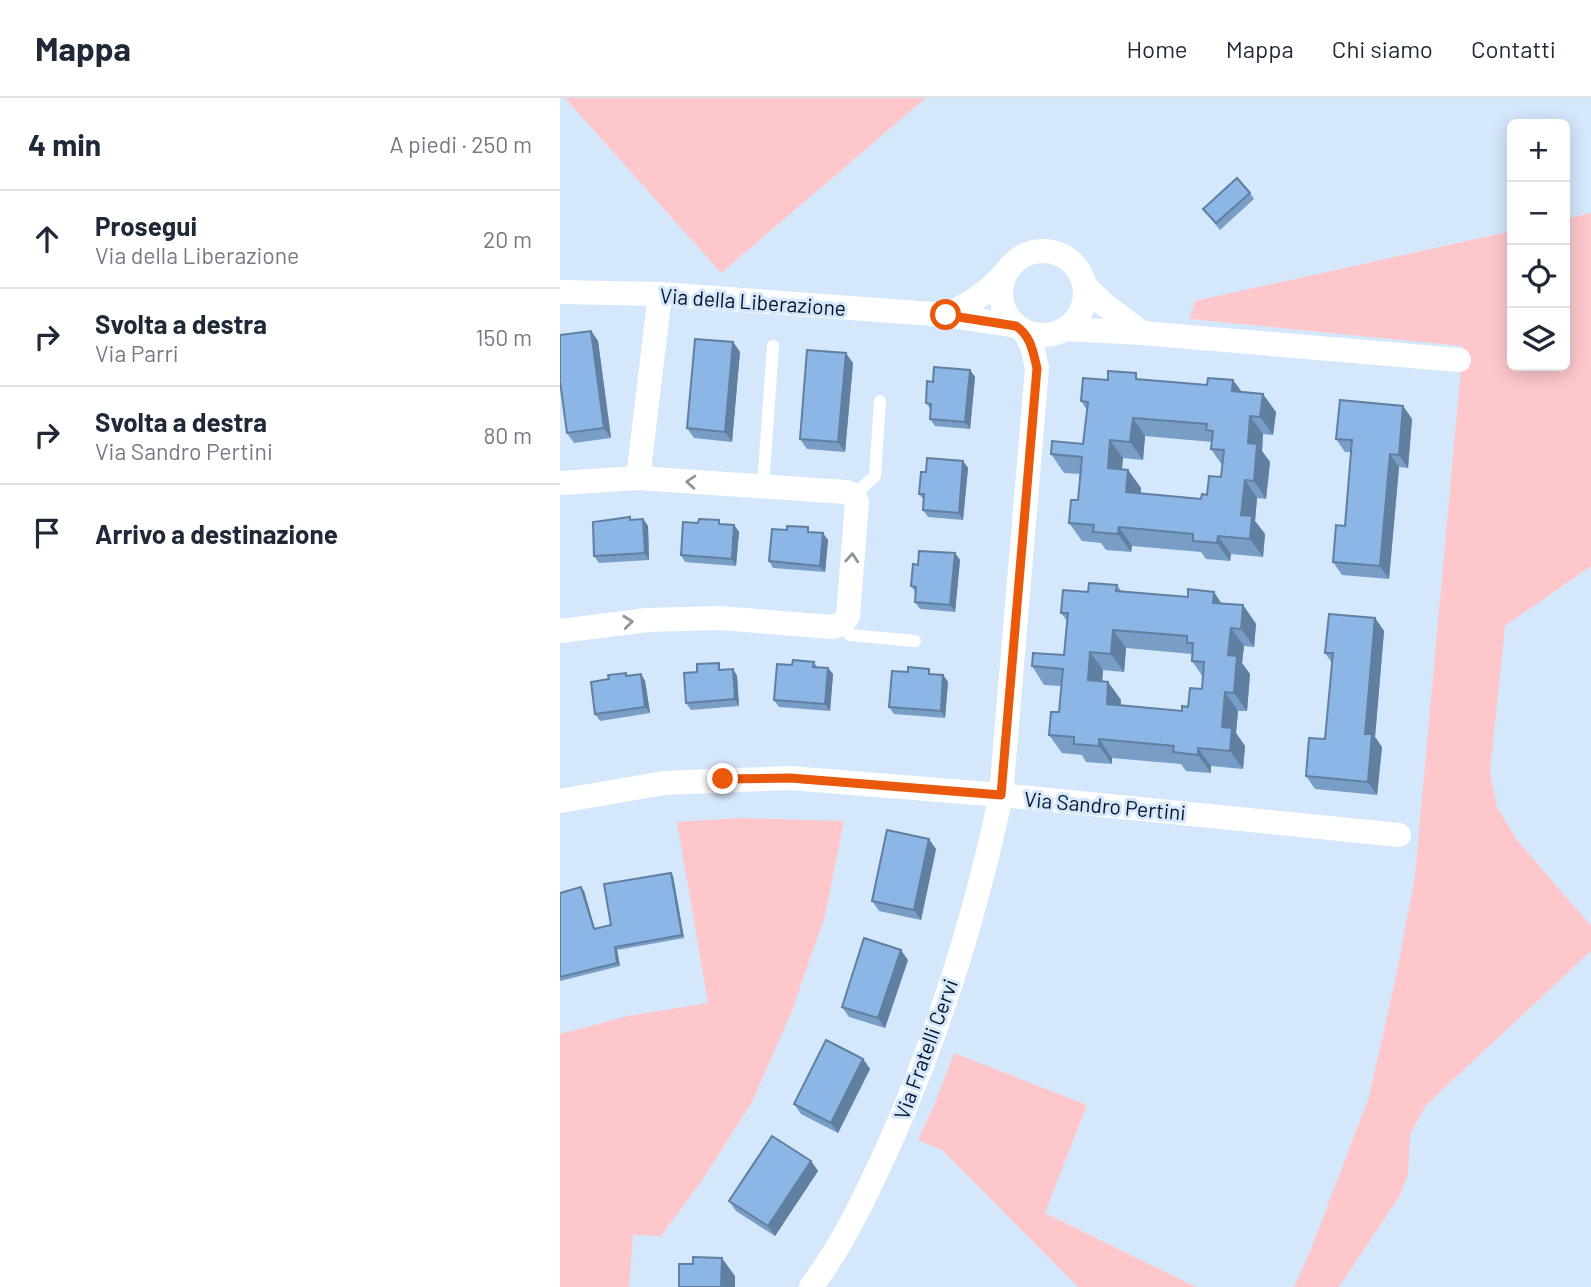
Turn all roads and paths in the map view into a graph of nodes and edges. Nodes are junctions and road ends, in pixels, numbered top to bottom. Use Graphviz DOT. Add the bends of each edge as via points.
graph roads {
  1 [pos="1007,271"];
  2 [pos="1086,286"];
  3 [pos="560,292"];
  4 [pos="660,294"];
  5 [pos="946,315"];
  6 [pos="1020,329"];
  7 [pos="1065,330"];
  8 [pos="1142,333"];
  9 [pos="773,346"];
  10 [pos="1459,360"];
  11 [pos="1037,368"];
  12 [pos="880,401"];
  13 [pos="638,478"];
  14 [pos="560,483"];
  15 [pos="763,486"];
  16 [pos="854,495"];
  17 [pos="842,624"];
  18 [pos="560,631"];
  19 [pos="915,641"];
  20 [pos="1001,795"];
  21 [pos="560,801"];
  22 [pos="1399,835"];
  23 [pos="811,1287"];
  1 -- 2 [label="street" via="1026,254 1051,251 1074,263"];
  1 -- 5 [label="street" via="970,305"];
  1 -- 6 [label="street" via="1001,300 1006,315"];
  2 -- 7 [label="street" via="1082,310"];
  2 -- 8 [label="street"];
  3 -- 4 [label="street, Via della Liberazione"];
  4 -- 5 [label="street, Via della Liberazione"];
  4 -- 13 [label="street"];
  5 -- 6 [label="street, Via della Liberazione"];
  6 -- 7 [label="street, Via della Liberazione" via="1045,336"];
  6 -- 11 [label="street" via="1032,346"];
  7 -- 8 [label="street, Via della Liberazione"];
  7 -- 11 [label="street"];
  8 -- 10 [label="street, Via della Liberazione"];
  9 -- 15 [label="lane"];
  11 -- 20 [label="street, Via Fratelli Cervi"];
  12 -- 16 [label="lane" via="874,476"];
  13 -- 14 [label="street"];
  15 -- 13 [label="street, one-way"];
  15 -- 16 [label="street"];
  17 -- 16 [label="street, one-way" via="848,616"];
  18 -- 17 [label="street, one-way" via="647,620 719,618"];
  17 -- 19 [label="lane" via="850,635"];
  20 -- 21 [label="street, Via Sandro Pertini" via="790,778 664,783"];
  20 -- 22 [label="street, Via Sandro Pertini"];
  20 -- 23 [label="street, Via Fratelli Cervi" via="965,936 916,1083 835,1255"];
}
